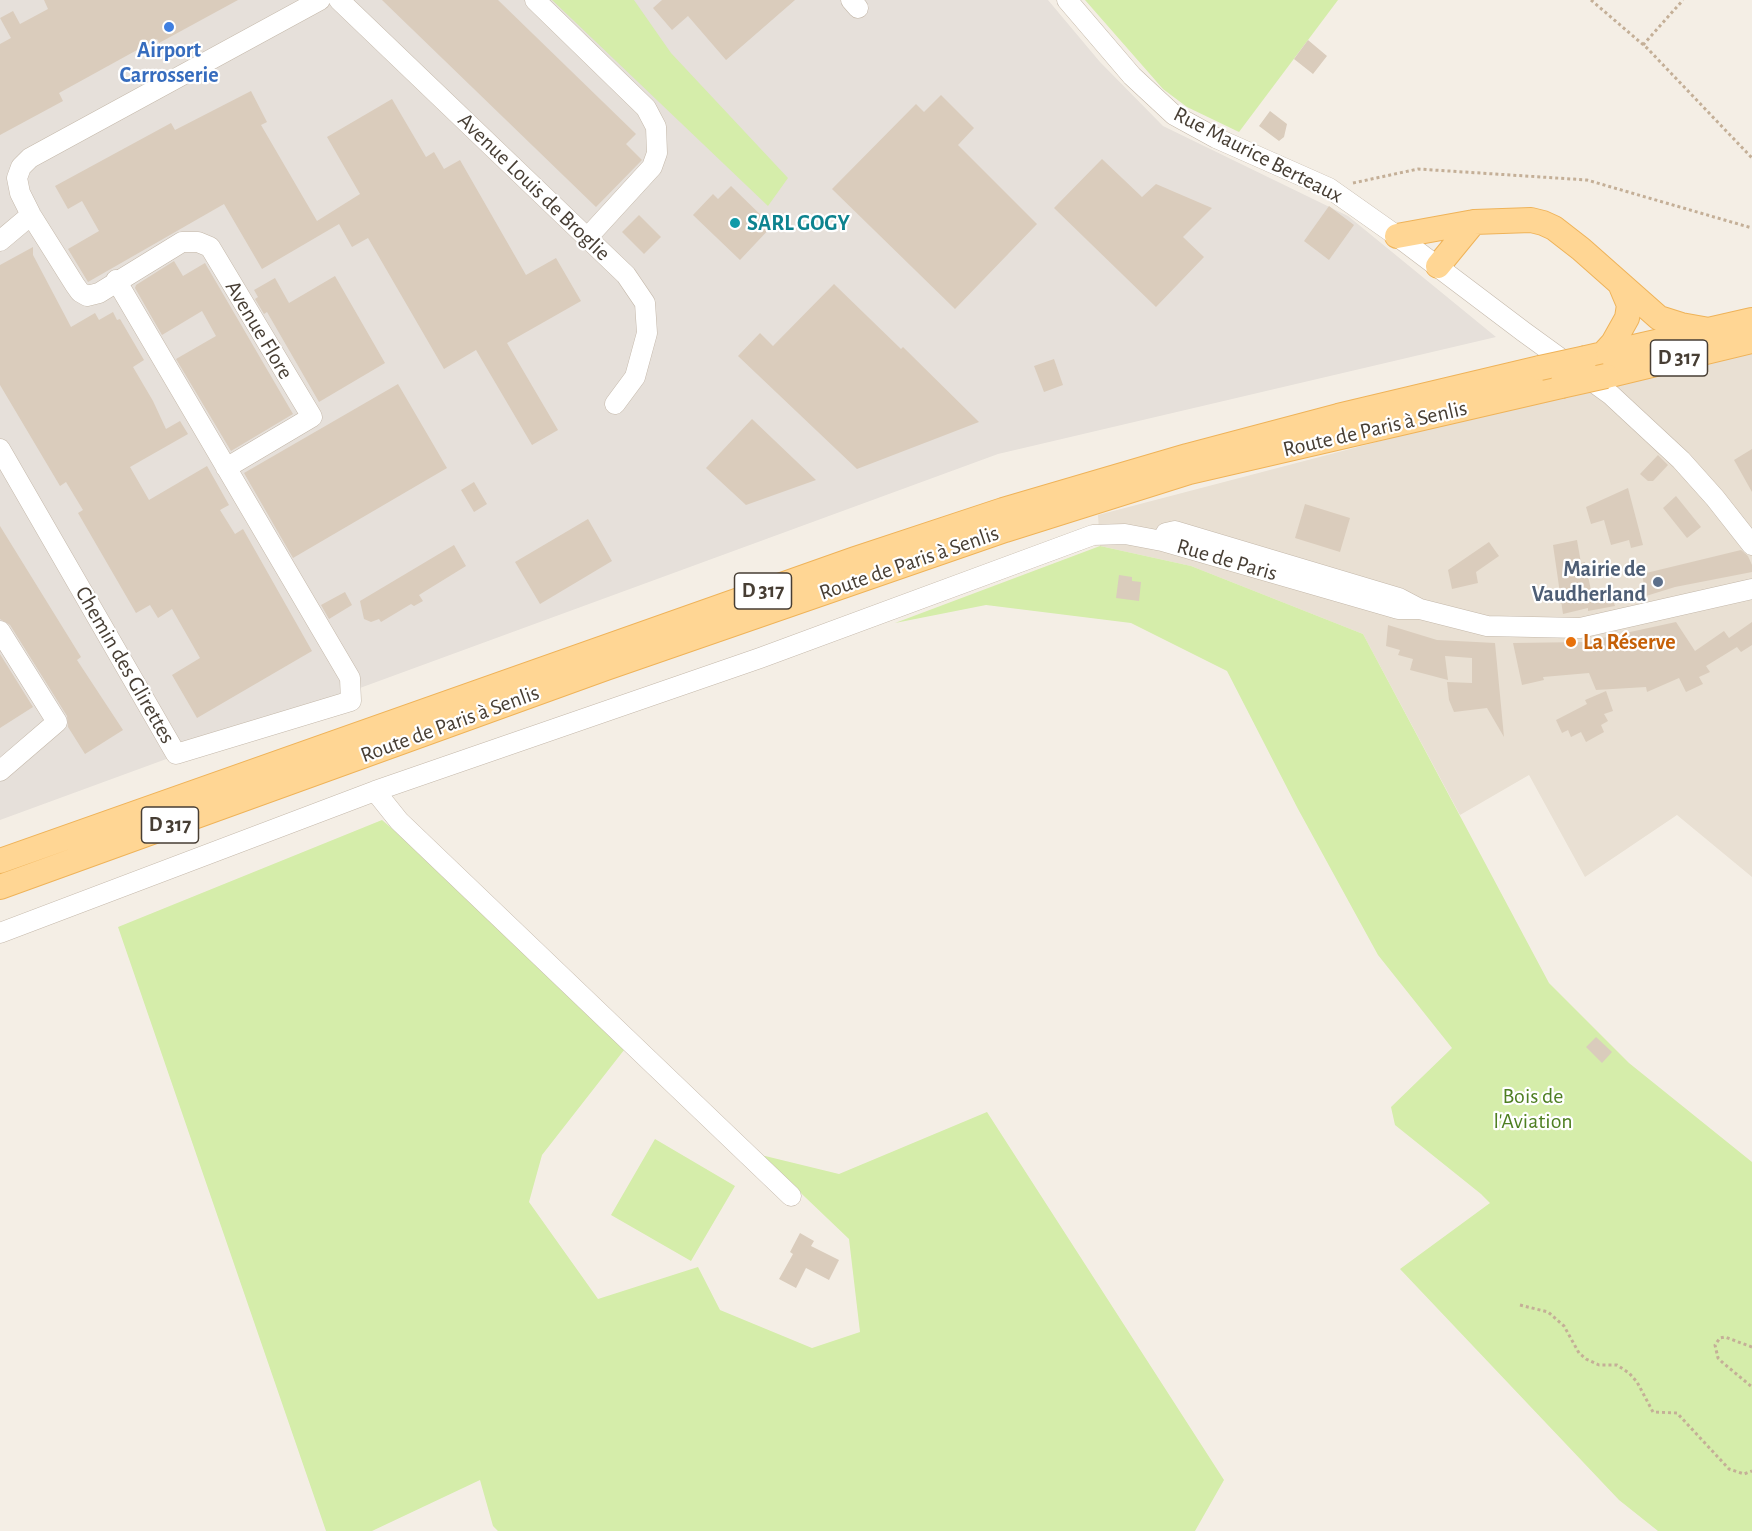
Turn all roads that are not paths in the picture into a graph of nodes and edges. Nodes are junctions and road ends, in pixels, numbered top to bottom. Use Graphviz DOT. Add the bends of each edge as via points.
graph roads {
  1 [pos="320,0"];
  2 [pos="339,0"];
  3 [pos="535,0"];
  4 [pos="1068,0"];
  5 [pos="31,215"];
  6 [pos="1474,222"];
  7 [pos="1397,236"];
  8 [pos="586,238"];
  9 [pos="0,240"];
  10 [pos="1438,266"];
  11 [pos="116,280"];
  12 [pos="1621,286"];
  13 [pos="1752,320"];
  14 [pos="1709,330"];
  15 [pos="1752,341"];
  16 [pos="1602,371"];
  17 [pos="615,404"];
  18 [pos="0,449"];
  19 [pos="226,468"];
  20 [pos="1752,545"];
  21 [pos="1752,589"];
  22 [pos="0,631"];
  23 [pos="0,771"];
  24 [pos="375,791"];
  25 [pos="0,861"];
  26 [pos="0,886"];
  27 [pos="0,933"];
  28 [pos="791,1196"];
  1 -- 5 [label="street" via="30,158 21,166 17,178"];
  2 -- 8 [label="street, Avenue Louis de Broglie"];
  3 -- 8 [label="street" via="646,108 656,127 657,153 652,167"];
  4 -- 7 [label="street, Rue Maurice Berteaux" via="1132,76 1174,115 1329,188"];
  5 -- 9 [label="street"];
  5 -- 11 [label="street, Avenue Flore" via="80,292 87,296 99,293"];
  6 -- 7 [label="main road"];
  6 -- 10 [label="main road"];
  6 -- 12 [label="main road" via="1543,223 1581,249"];
  7 -- 10 [label="street, Rue Maurice Berteaux"];
  8 -- 17 [label="street, Avenue Louis de Broglie" via="626,276 645,303 647,333 635,377"];
  10 -- 16 [label="street, Rue Maurice Berteaux" via="1524,332"];
  11 -- 19 [label="street"];
  11 -- 19 [label="street, Avenue Flore" via="182,242 210,247 312,417"];
  12 -- 14 [label="main road" via="1659,318"];
  12 -- 16 [label="main road" via="1629,305 1627,318"];
  13 -- 14 [label="main road, D 317"];
  14 -- 16 [label="main road, D 317"];
  15 -- 16 [label="main road, D 317"];
  16 -- 20 [label="street, Rue Maurice Berteaux"];
  16 -- 25 [label="main road, Route de Paris à Senlis / D 317, bridge" via="1540,368 1186,456 1003,510"];
  16 -- 26 [label="main road, Route de Paris à Senlis / D 317, bridge" via="1561,386 1190,472 1005,530 538,692"];
  18 -- 19 [label="street, Chemin des Glirettes" via="176,754 351,701 350,678"];
  21 -- 24 [label="street, Rue de Paris" via="1580,628 1487,626 1420,609 1399,598 1174,531 1166,533 1162,541 1125,534 1093,535 760,658"];
  22 -- 23 [label="street" via="57,722"];
  24 -- 27 [label="street"];
  24 -- 28 [label="street" via="399,821"];
}
